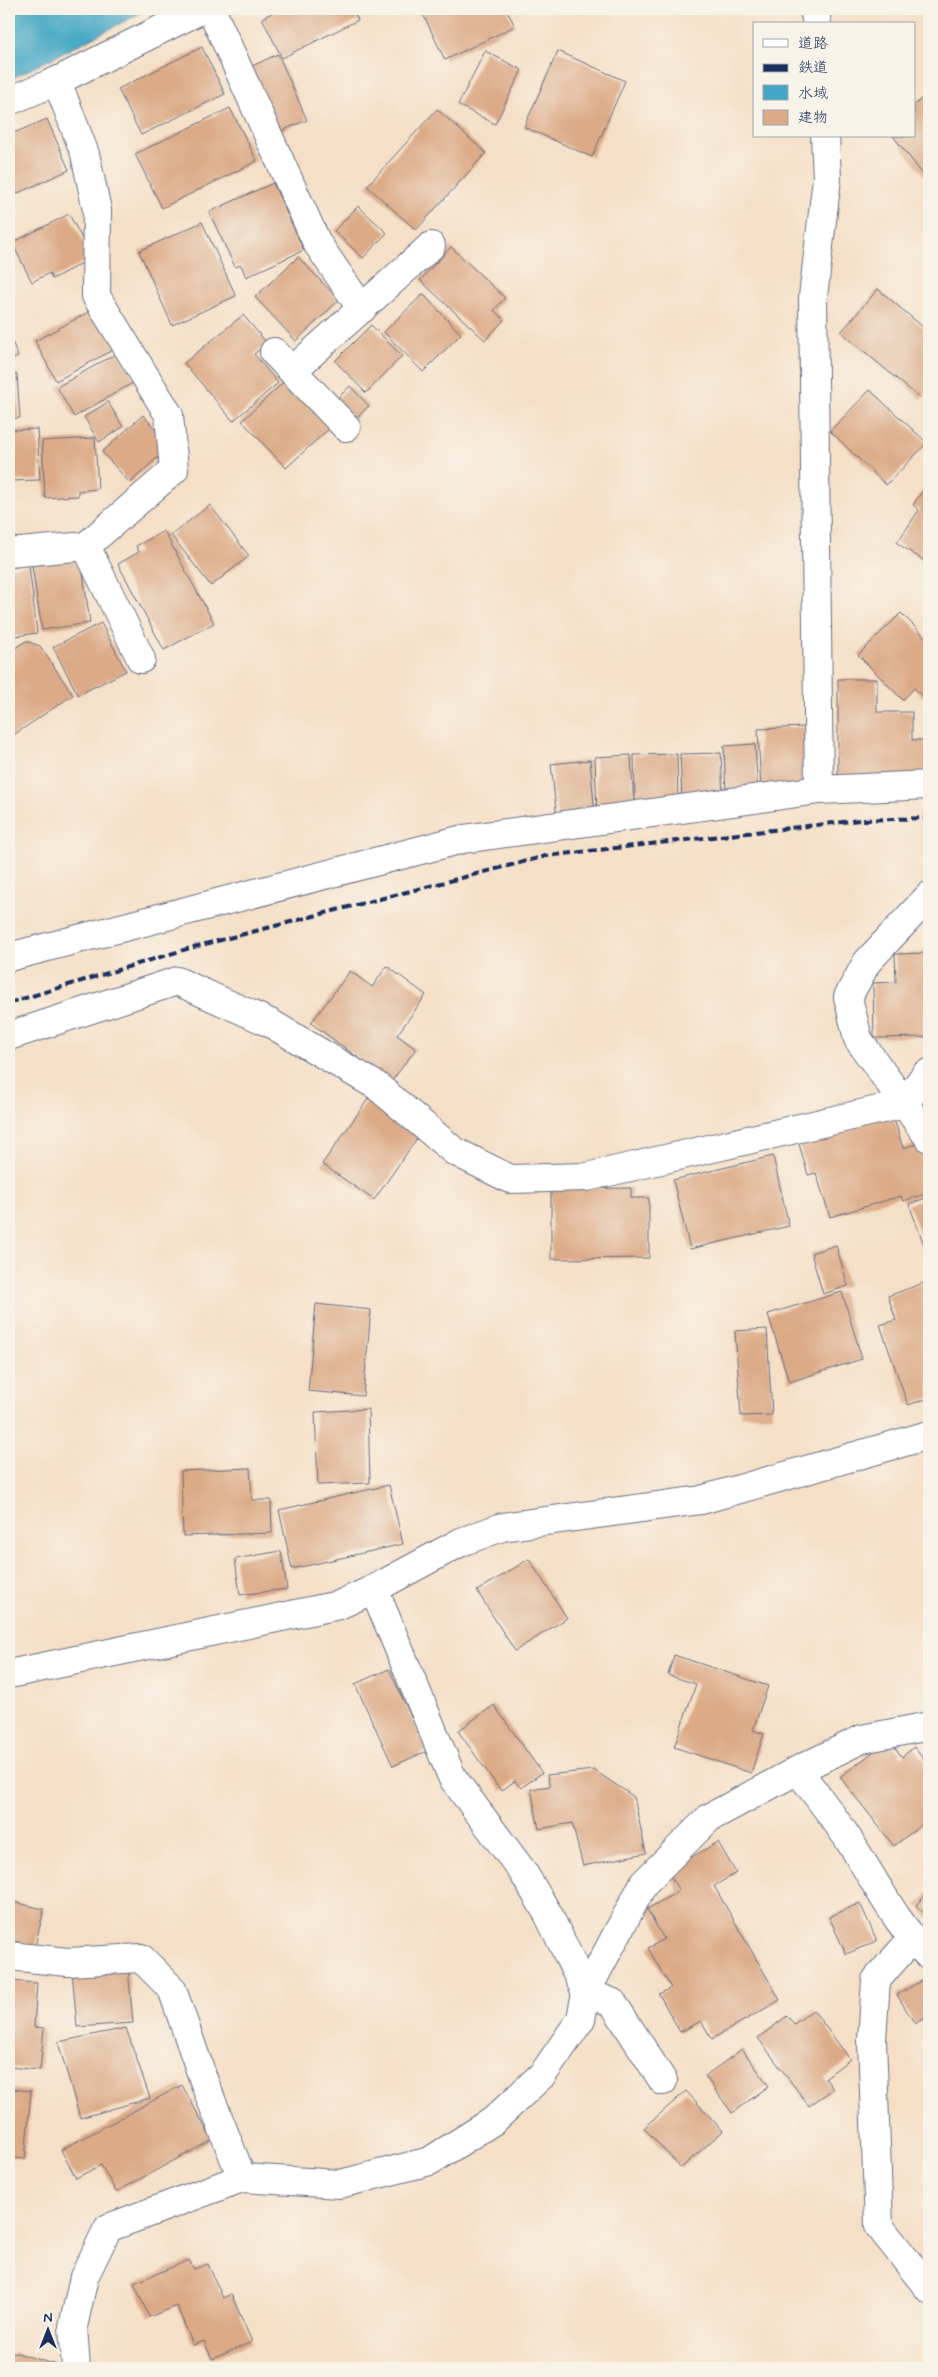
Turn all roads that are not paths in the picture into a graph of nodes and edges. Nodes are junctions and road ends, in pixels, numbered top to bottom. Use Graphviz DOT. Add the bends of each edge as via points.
graph roads {
  1 [pos="202,9"];
  2 [pos="211,9"];
  3 [pos="814,9"];
  4 [pos="817,22"];
  5 [pos="57,81"];
  6 [pos="9,101"];
  7 [pos="824,138"];
  8 [pos="431,246"];
  9 [pos="362,309"];
  10 [pos="346,427"];
  11 [pos="86,546"];
  12 [pos="9,553"];
  13 [pos="141,659"];
  14 [pos="929,785"];
  15 [pos="819,790"];
  16 [pos="929,896"];
  17 [pos="9,957"];
  18 [pos="9,1036"];
  19 [pos="929,1073"];
  20 [pos="904,1104"];
  21 [pos="929,1138"];
  22 [pos="929,1435"];
  23 [pos="374,1590"];
  24 [pos="9,1674"];
  25 [pos="929,1726"];
  26 [pos="798,1770"];
  27 [pos="920,1948"];
  28 [pos="9,1956"];
  29 [pos="586,1992"];
  30 [pos="663,2081"];
  31 [pos="242,2178"];
  32 [pos="929,2289"];
  33 [pos="76,2368"];
  1 -- 5 [label="street"];
  2 -- 9 [label="street" via="318,243"];
  3 -- 4 [label="street"];
  5 -- 6 [label="street"];
  5 -- 11 [label="street" via="85,154 97,210 96,296 169,415 174,470"];
  7 -- 15 [label="street" via="826,178 813,297"];
  8 -- 9 [label="street"];
  9 -- 10 [label="street" via="283,361"];
  11 -- 12 [label="street"];
  11 -- 13 [label="street"];
  14 -- 15 [label="street"];
  15 -- 17 [label="street" via="463,839"];
  16 -- 20 [label="street" via="867,962 848,997 858,1039"];
  18 -- 20 [label="street" via="177,981 270,1023 377,1086 454,1151 510,1179 587,1177"];
  19 -- 20 [label="street"];
  20 -- 21 [label="street"];
  22 -- 23 [label="street" via="701,1500 502,1527 461,1542"];
  23 -- 24 [label="street" via="339,1604"];
  23 -- 29 [label="street" via="452,1778 523,1872 548,1914"];
  25 -- 26 [label="street" via="862,1740"];
  26 -- 27 [label="street" via="852,1844 886,1903"];
  26 -- 29 [label="street" via="709,1818 656,1870 644,1883"];
  27 -- 32 [label="street" via="876,1980 872,2040 879,2226"];
  28 -- 31 [label="street" via="68,1962 141,1958 172,1989"];
  29 -- 30 [label="street" via="613,2004"];
  29 -- 31 [label="street" via="581,2019 542,2074 493,2121 430,2161 340,2184"];
  31 -- 33 [label="street" via="108,2228 82,2286 73,2327"];
}
